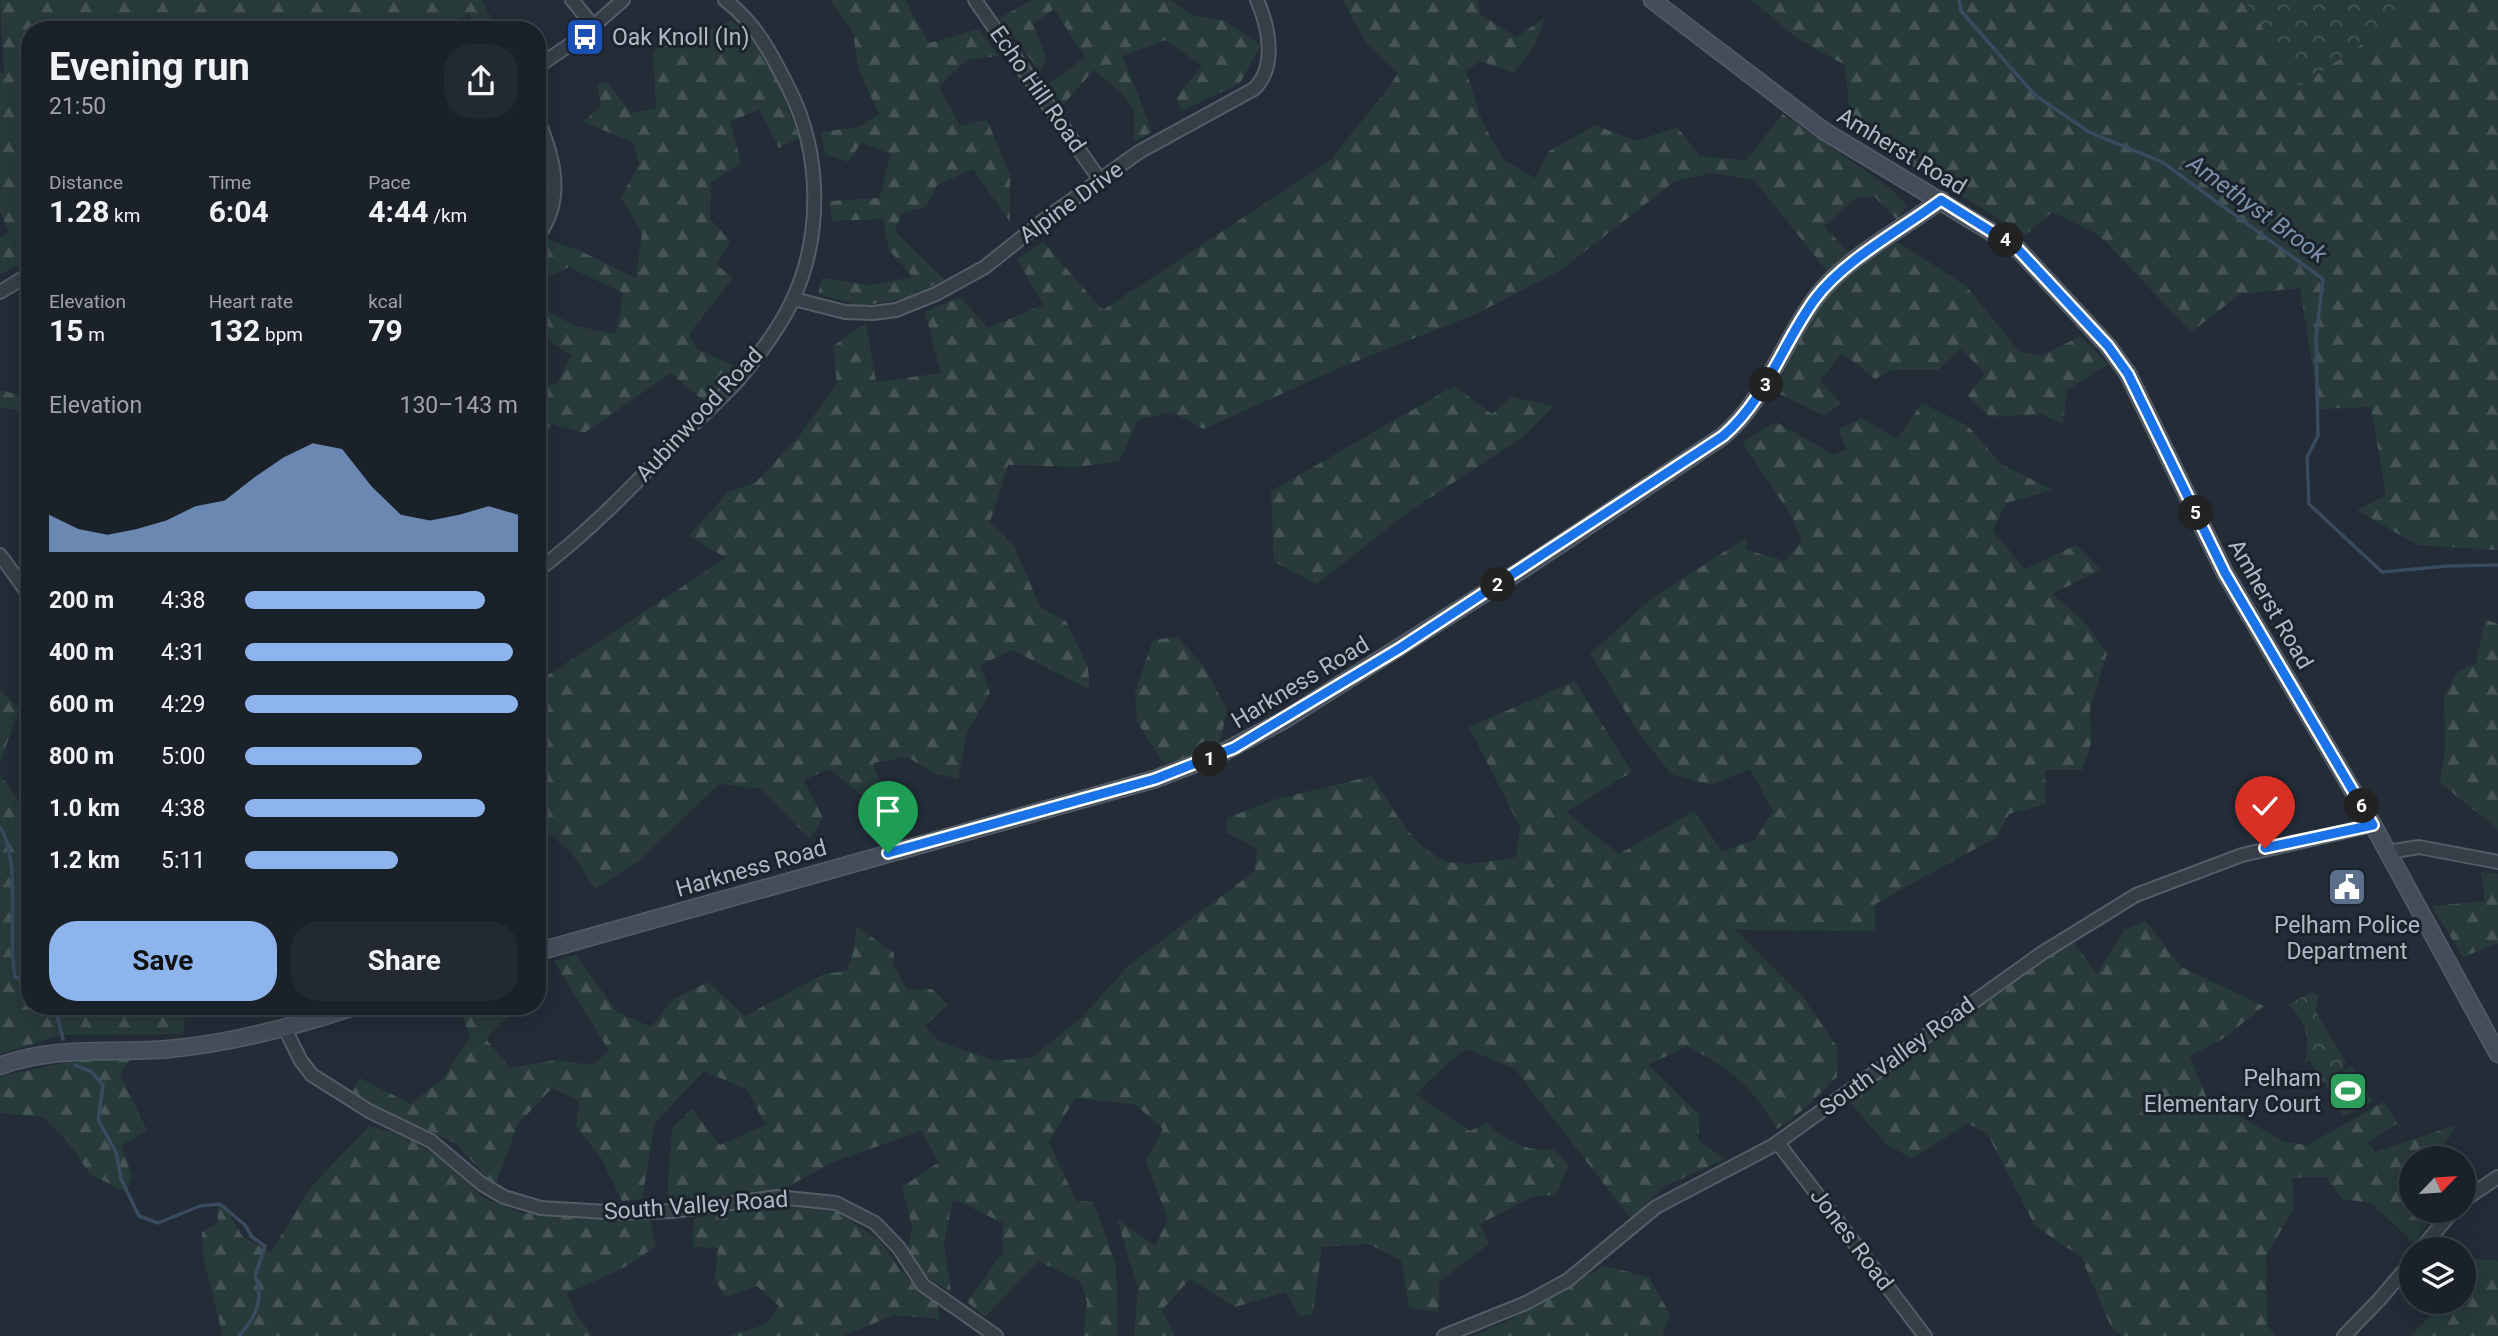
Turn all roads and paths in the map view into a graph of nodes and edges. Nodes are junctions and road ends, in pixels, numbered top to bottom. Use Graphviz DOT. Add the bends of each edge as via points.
graph roads {
  1 [pos="572,0"];
  2 [pos="624,0"];
  3 [pos="725,0"];
  4 [pos="975,0"];
  5 [pos="1257,0"];
  6 [pos="1652,0"];
  7 [pos="594,27"];
  8 [pos="546,61"];
  9 [pos="546,139"];
  10 [pos="1100,180"];
  11 [pos="1941,200"];
  12 [pos="546,221"];
  13 [pos="21,279"];
  14 [pos="0,292"];
  15 [pos="794,299"];
  16 [pos="0,555"];
  17 [pos="546,564"];
  18 [pos="21,584"];
  19 [pos="2373,825"];
  20 [pos="2388,852"];
  21 [pos="2498,862"];
  22 [pos="546,949"];
  23 [pos="325,1015"];
  24 [pos="284,1027"];
  25 [pos="2498,1054"];
  26 [pos="0,1066"];
  27 [pos="1778,1143"];
  28 [pos="2498,1177"];
  29 [pos="2476,1192"];
  30 [pos="2443,1223"];
  31 [pos="2431,1237"];
  32 [pos="2399,1276"];
  33 [pos="996,1336"];
  34 [pos="1444,1336"];
  35 [pos="1925,1336"];
  36 [pos="2344,1336"];
  1 -- 7 [label="street"];
  2 -- 7 [label="street"];
  3 -- 15 [label="street, Aubinwood Road" via="765,44 797,105 808,144 814,206"];
  4 -- 10 [label="street, Echo Hill Road"];
  5 -- 10 [label="street, Alpine Drive" via="1268,57 1259,84 1159,139"];
  6 -- 11 [label="main road, Amherst Road" via="1824,131"];
  7 -- 8 [label="street"];
  9 -- 12 [label="street" via="555,180"];
  10 -- 15 [label="street, Alpine Drive" via="985,267 912,304 888,312 859,313"];
  11 -- 19 [label="main road, Amherst Road" via="2016,247 2108,346 2128,374 2225,573"];
  11 -- 22 [label="main road, Harkness Road" via="1853,262 1822,290 1755,402 1723,436 1400,648 1248,741 1155,779"];
  13 -- 14 [label="street"];
  15 -- 17 [label="street, Aubinwood Road" via="750,365 721,397 591,527"];
  16 -- 18 [label="street"];
  19 -- 20 [label="main road, Amherst Road"];
  19 -- 27 [label="street, South Valley Road" via="2265,848 2136,895 2031,961"];
  20 -- 21 [label="street" via="2419,847"];
  20 -- 25 [label="main road, Amherst Road"];
  23 -- 24 [label="main road"];
  24 -- 26 [label="main road" via="170,1049 48,1053"];
  24 -- 33 [label="street, South Valley Road" via="312,1075 369,1111 431,1141 504,1197 541,1208 624,1213 777,1197 836,1203 875,1223 923,1284"];
  27 -- 34 [label="street, South Valley Road" via="1656,1207 1561,1284"];
  27 -- 35 [label="street, Jones Road"];
  28 -- 29 [label="street"];
  30 -- 31 [label="street"];
  32 -- 36 [label="street"];
}
